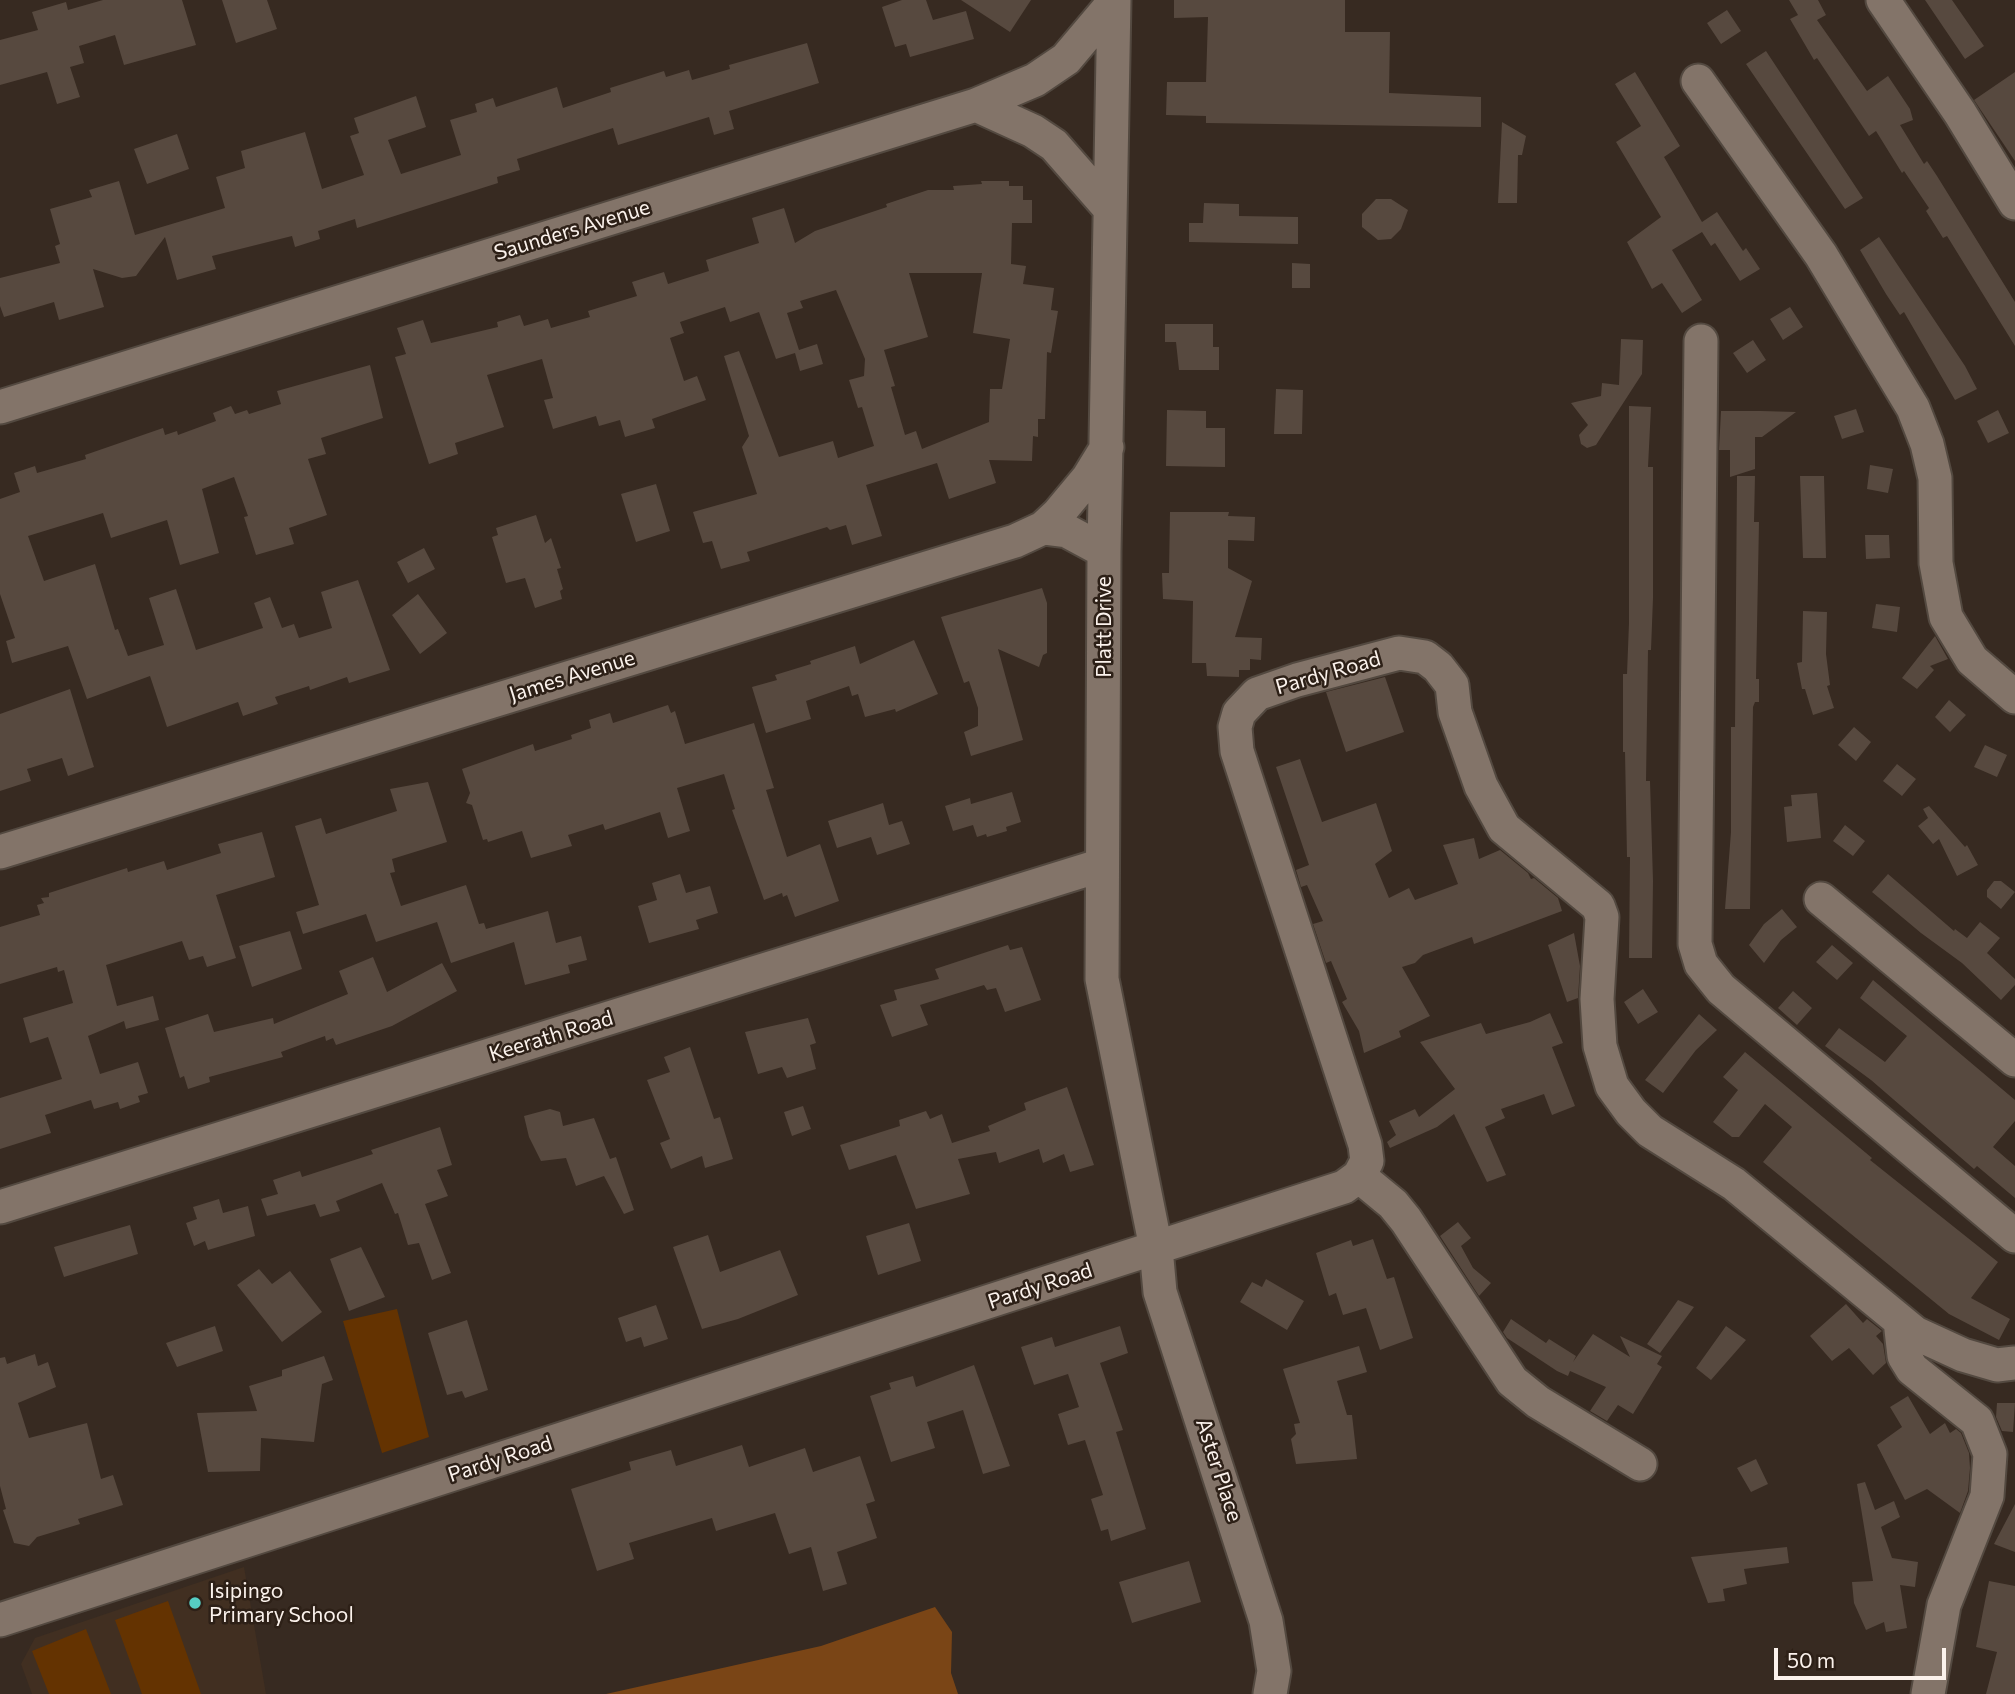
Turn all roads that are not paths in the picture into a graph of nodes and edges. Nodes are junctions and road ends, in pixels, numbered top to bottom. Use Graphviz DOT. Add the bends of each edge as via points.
graph roads {
  1 [pos="1883,0"];
  2 [pos="1114,1"];
  3 [pos="1698,81"];
  4 [pos="976,104"];
  5 [pos="2015,203"];
  6 [pos="1111,209"];
  7 [pos="1701,341"];
  8 [pos="0,407"];
  9 [pos="1107,447"];
  10 [pos="1043,528"];
  11 [pos="1104,551"];
  12 [pos="2015,696"];
  13 [pos="0,852"];
  14 [pos="1102,864"];
  15 [pos="1821,899"];
  16 [pos="2015,1060"];
  17 [pos="1359,1176"];
  18 [pos="0,1207"];
  19 [pos="2015,1236"];
  20 [pos="1156,1248"];
  21 [pos="1900,1321"];
  22 [pos="2015,1363"];
  23 [pos="1640,1464"];
  24 [pos="0,1620"];
  25 [pos="1270,1694"];
  26 [pos="1928,1694"];
  1 -- 5 [label="street"];
  2 -- 4 [label="street, Saunders Avenue" via="1066,59 1035,80"];
  2 -- 6 [label="street, Platt Drive"];
  3 -- 12 [label="street" via="1821,255 1913,408 1934,478 1936,563 1946,617 1972,660"];
  4 -- 6 [label="street" via="1054,145"];
  4 -- 8 [label="street, Saunders Avenue"];
  6 -- 9 [label="street, Platt Drive"];
  7 -- 19 [label="street" via="1695,944 1701,964 1721,989"];
  9 -- 10 [label="street, James Avenue" via="1088,478"];
  9 -- 11 [label="street, Platt Drive"];
  10 -- 11 [label="street" via="1067,531"];
  10 -- 13 [label="street, James Avenue" via="1015,541"];
  11 -- 14 [label="street, Platt Drive"];
  14 -- 18 [label="street, Keerath Road"];
  14 -- 20 [label="street, Platt Drive" via="1102,979"];
  15 -- 16 [label="street"];
  17 -- 20 [label="street, Pardy Road" via="1344,1187"];
  17 -- 21 [label="street, Pardy Road" via="1367,1161 1365,1145 1237,751 1235,727 1239,713 1257,694 1399,653 1425,657 1452,685 1455,712 1481,786 1504,828 1598,906 1602,917 1597,999 1600,1046 1612,1086 1650,1131 1734,1184"];
  17 -- 23 [label="street" via="1406,1220 1512,1381"];
  20 -- 24 [label="street, Pardy Road"];
  20 -- 25 [label="street, Aster Place" via="1160,1292 1266,1622 1274,1671"];
  21 -- 22 [label="street" via="1963,1355 1997,1365"];
  21 -- 26 [label="street" via="1904,1356 1912,1369 1977,1421 1990,1454 1987,1496 1944,1605"];
}
